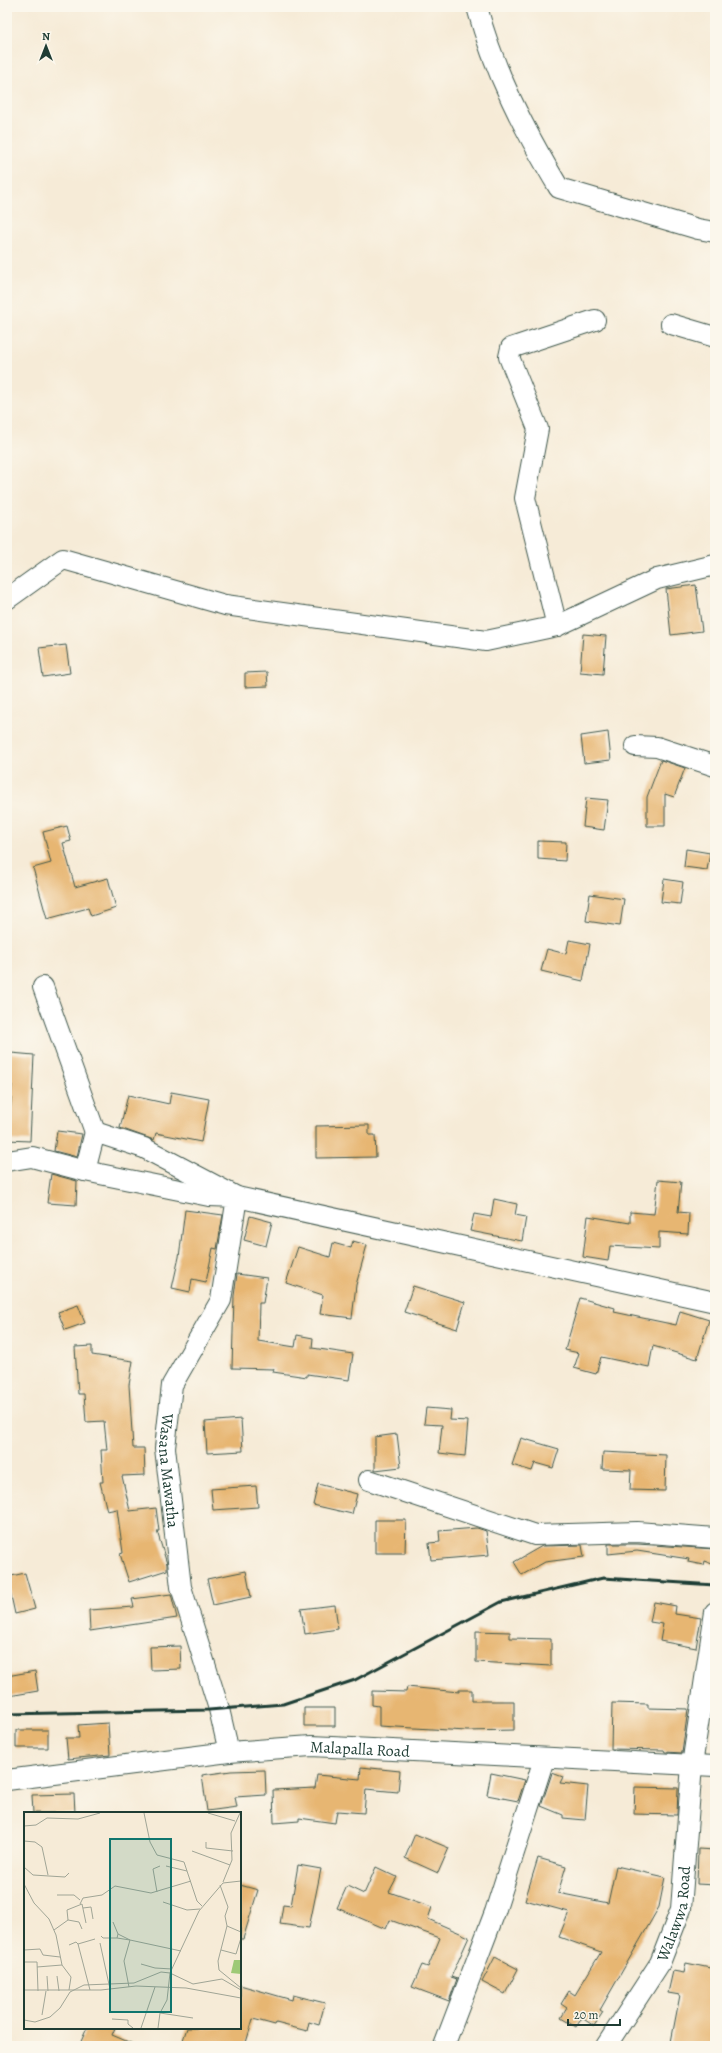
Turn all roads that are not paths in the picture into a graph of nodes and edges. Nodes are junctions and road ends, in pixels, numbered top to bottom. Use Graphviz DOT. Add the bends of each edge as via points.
graph roads {
  1 [pos="477,7"];
  2 [pos="715,232"];
  3 [pos="595,320"];
  4 [pos="671,324"];
  5 [pos="715,337"];
  6 [pos="715,565"];
  7 [pos="7,599"];
  8 [pos="557,626"];
  9 [pos="635,746"];
  10 [pos="715,766"];
  11 [pos="43,987"];
  12 [pos="95,1132"];
  13 [pos="7,1161"];
  14 [pos="85,1171"];
  15 [pos="237,1197"];
  16 [pos="715,1302"];
  17 [pos="369,1480"];
  18 [pos="715,1538"];
  19 [pos="715,1612"];
  20 [pos="229,1752"];
  21 [pos="544,1759"];
  22 [pos="692,1765"];
  23 [pos="715,1766"];
  24 [pos="7,1780"];
  25 [pos="444,2046"];
  26 [pos="606,2046"];
  1 -- 2 [label="street" via="484,34 523,126 559,188"];
  3 -- 8 [label="street" via="511,348 509,357 538,429 525,498"];
  4 -- 5 [label="street"];
  6 -- 8 [label="street" via="657,579"];
  7 -- 8 [label="street" via="63,559 225,605 486,641"];
  9 -- 10 [label="street" via="657,747"];
  11 -- 12 [label="street"];
  12 -- 14 [label="street"];
  12 -- 15 [label="street" via="144,1148"];
  13 -- 14 [label="street" via="32,1157"];
  14 -- 15 [label="street" via="209,1196"];
  15 -- 16 [label="street"];
  15 -- 20 [label="street, Wasana Mawatha" via="221,1300 172,1384 165,1448 181,1586 219,1709"];
  17 -- 18 [label="street" via="535,1535 637,1532"];
  19 -- 22 [label="street, Walawwa Road"];
  20 -- 21 [label="street, Malapalla Road" via="311,1746"];
  20 -- 24 [label="street, Malapalla Road"];
  21 -- 22 [label="street, Malapalla Road"];
  21 -- 25 [label="street" via="495,1912"];
  22 -- 23 [label="street, Malapalla Road"];
  22 -- 26 [label="street, Walawwa Road" via="681,1909 660,1963"];
}
